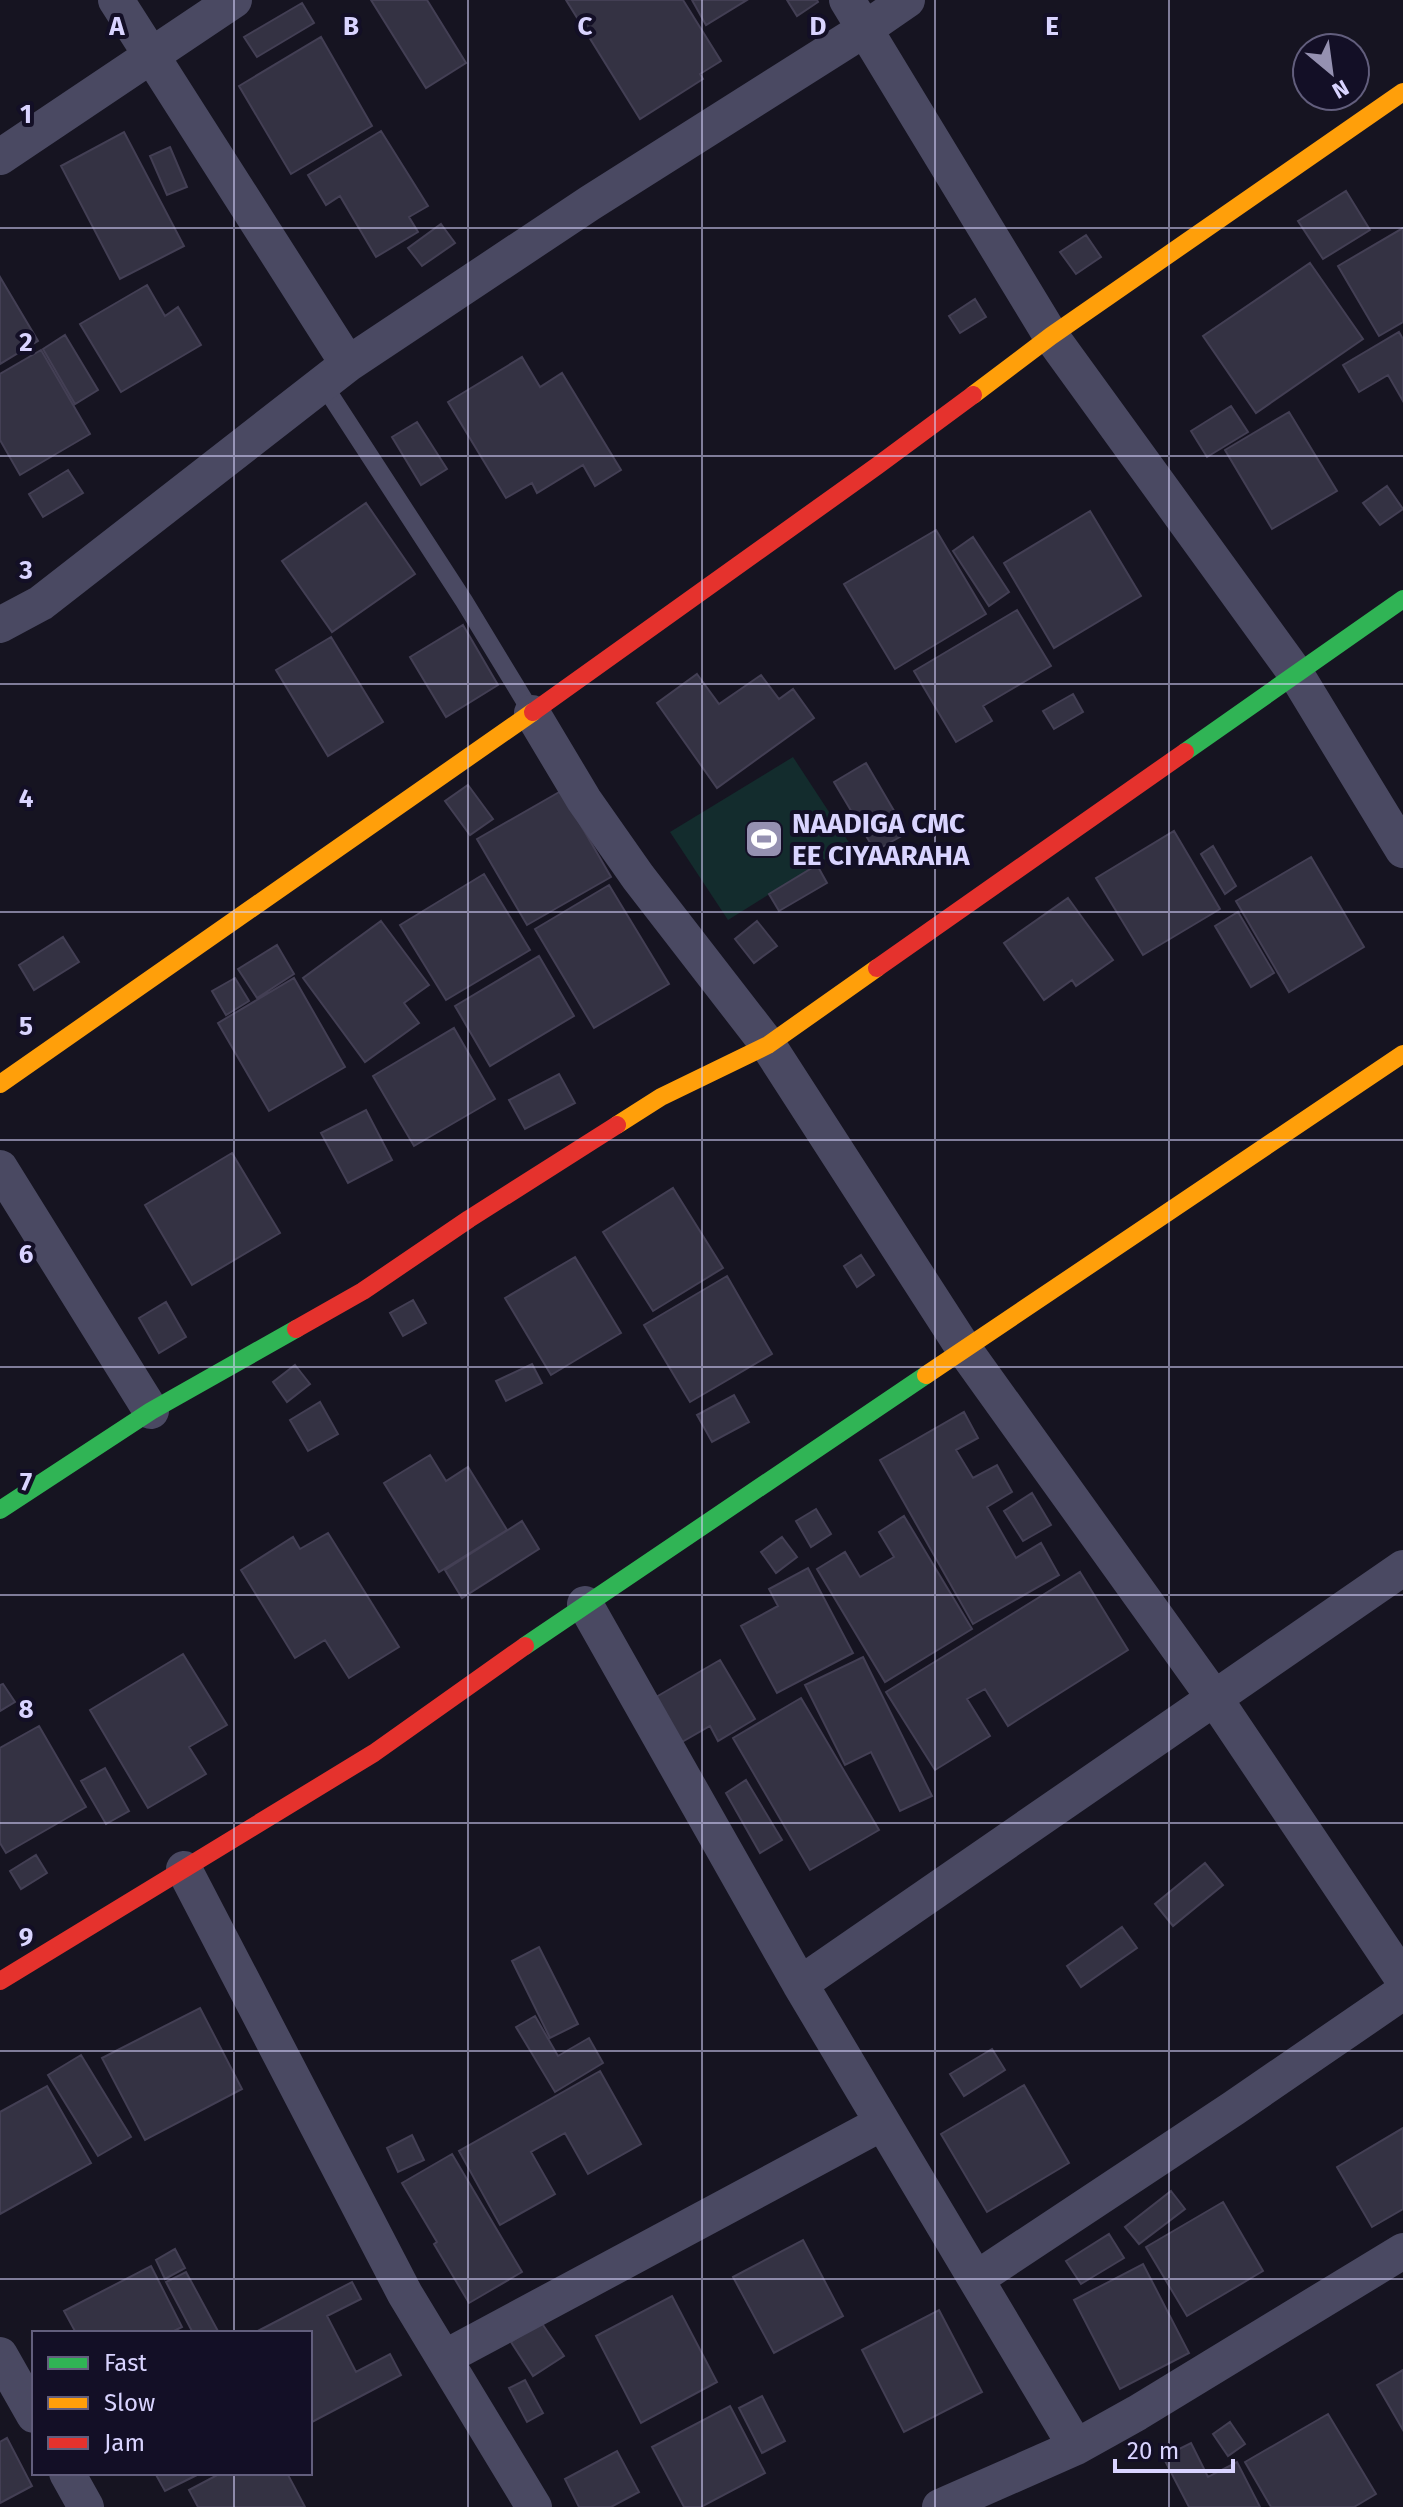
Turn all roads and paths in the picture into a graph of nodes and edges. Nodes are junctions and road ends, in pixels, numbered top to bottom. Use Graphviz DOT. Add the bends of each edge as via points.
graph roads {
  1 [pos="116,0"];
  2 [pos="234,0"];
  3 [pos="907,0"];
  4 [pos="856,15"];
  5 [pos="152,53"];
  6 [pos="1403,92"];
  7 [pos="0,157"];
  8 [pos="1051,336"];
  9 [pos="335,374"];
  10 [pos="1403,599"];
  11 [pos="0,625"];
  12 [pos="1296,674"];
  13 [pos="532,713"];
  14 [pos="1403,850"];
  15 [pos="768,1045"];
  16 [pos="1403,1054"];
  17 [pos="0,1084"];
  18 [pos="0,1168"];
  19 [pos="964,1349"];
  20 [pos="151,1411"];
  21 [pos="0,1510"];
  22 [pos="1403,1568"];
  23 [pos="585,1604"];
  24 [pos="1215,1699"];
  25 [pos="184,1869"];
  26 [pos="1403,1979"];
  27 [pos="0,1981"];
  28 [pos="800,1984"];
  29 [pos="1403,1992"];
  30 [pos="882,2123"];
  31 [pos="1403,2251"];
  32 [pos="976,2279"];
  33 [pos="0,2355"];
  34 [pos="444,2358"];
  35 [pos="32,2411"];
  36 [pos="1076,2447"];
  37 [pos="68,2475"];
  38 [pos="86,2507"];
  39 [pos="534,2507"];
  40 [pos="940,2507"];
  1 -- 5 [label="street"];
  2 -- 5 [label="street"];
  3 -- 4 [label="street"];
  4 -- 8 [label="street"];
  4 -- 9 [label="street"];
  5 -- 7 [label="street"];
  5 -- 9 [label="street"];
  6 -- 8 [label="street"];
  8 -- 12 [label="street"];
  8 -- 13 [label="street"];
  9 -- 11 [label="street" via="41,603"];
  9 -- 13 [label="lane"];
  10 -- 12 [label="street"];
  12 -- 14 [label="street"];
  12 -- 15 [label="street"];
  13 -- 15 [label="street" via="638,877"];
  13 -- 17 [label="street"];
  15 -- 19 [label="street"];
  15 -- 20 [label="street" via="661,1097 363,1291"];
  16 -- 19 [label="street"];
  18 -- 20 [label="street"];
  19 -- 23 [label="street"];
  19 -- 24 [label="street"];
  20 -- 21 [label="street"];
  22 -- 24 [label="street"];
  23 -- 25 [label="street" via="374,1753"];
  23 -- 28 [label="street"];
  24 -- 26 [label="street"];
  24 -- 28 [label="street"];
  25 -- 27 [label="street"];
  25 -- 34 [label="street" via="405,2294"];
  28 -- 30 [label="street"];
  29 -- 32 [label="street"];
  30 -- 32 [label="street"];
  30 -- 34 [label="street"];
  31 -- 36 [label="street"];
  32 -- 36 [label="street"];
  33 -- 35 [label="street"];
  34 -- 39 [label="street"];
  36 -- 40 [label="street"];
  37 -- 38 [label="street"];
}
